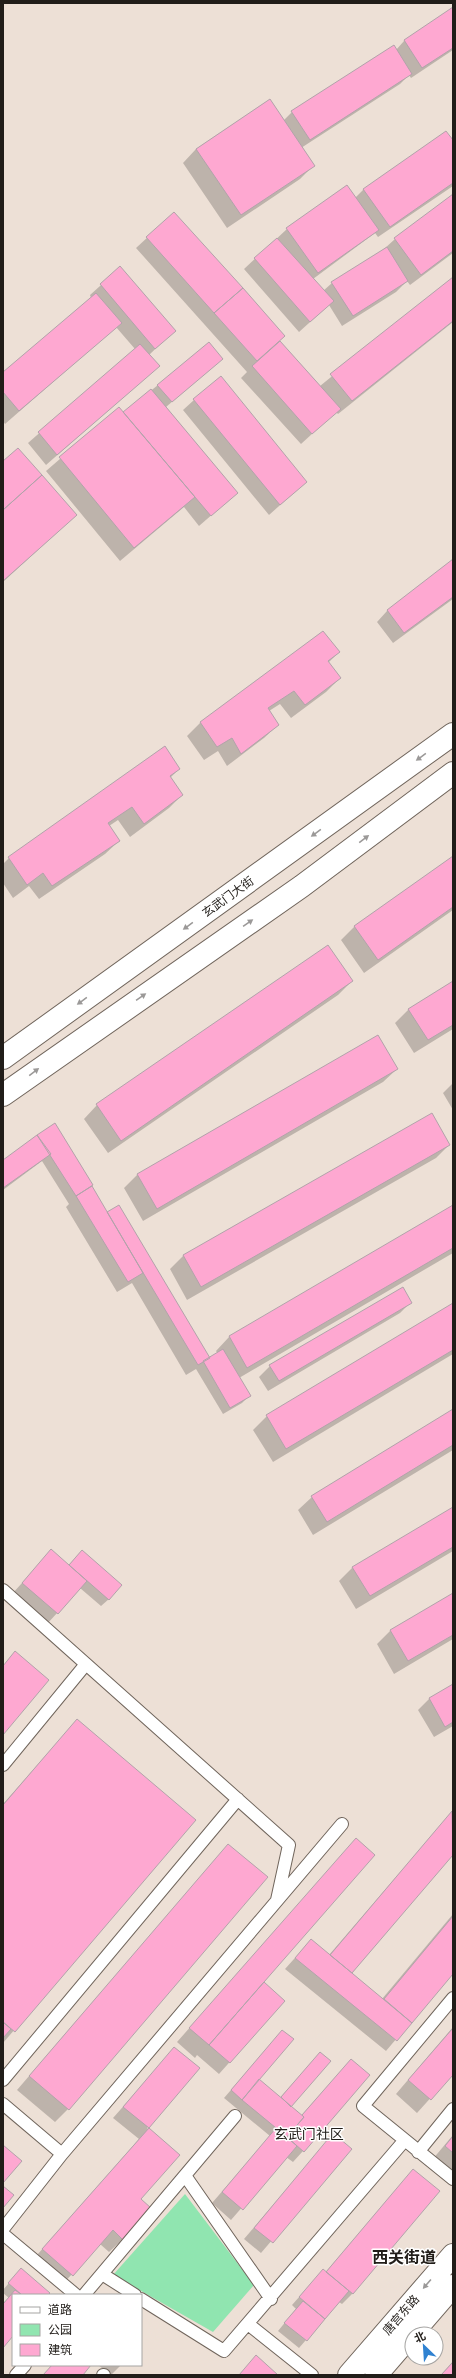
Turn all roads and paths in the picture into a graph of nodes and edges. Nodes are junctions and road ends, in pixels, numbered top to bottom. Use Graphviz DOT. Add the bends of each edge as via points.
graph roads {
  1 [pos="453,734"];
  2 [pos="453,773"];
  3 [pos="3,1058"];
  4 [pos="3,1095"];
  5 [pos="3,1590"];
  6 [pos="86,1664"];
  7 [pos="3,1765"];
  8 [pos="238,1799"];
  9 [pos="342,1824"];
  10 [pos="277,1901"];
  11 [pos="453,1998"];
  12 [pos="3,2080"];
  13 [pos="3,2104"];
  14 [pos="453,2109"];
  15 [pos="236,2116"];
  16 [pos="404,2140"];
  17 [pos="418,2152"];
  18 [pos="62,2154"];
  19 [pos="186,2176"];
  20 [pos="453,2179"];
  21 [pos="3,2229"];
  22 [pos="3,2234"];
  23 [pos="453,2255"];
  24 [pos="102,2274"];
  25 [pos="453,2286"];
  26 [pos="75,2294"];
  27 [pos="85,2294"];
  28 [pos="132,2294"];
  29 [pos="271,2298"];
  30 [pos="142,2300"];
  31 [pos="248,2324"];
  32 [pos="24,2366"];
  33 [pos="16,2375"];
  34 [pos="312,2375"];
  35 [pos="349,2375"];
  36 [pos="376,2375"];
  1 -- 3 [label="main road, 玄武门大街, one-way"];
  4 -- 2 [label="main road, one-way" via="302,886"];
  5 -- 6 [label="lane"];
  6 -- 7 [label="lane"];
  6 -- 8 [label="lane"];
  8 -- 10 [label="lane" via="289,1845"];
  8 -- 12 [label="lane"];
  9 -- 10 [label="lane"];
  10 -- 18 [label="lane"];
  11 -- 16 [label="lane" via="363,2106"];
  13 -- 18 [label="lane"];
  14 -- 17 [label="lane"];
  15 -- 19 [label="lane"];
  16 -- 17 [label="lane"];
  16 -- 29 [label="lane"];
  17 -- 20 [label="lane"];
  18 -- 21 [label="lane"];
  19 -- 24 [label="lane"];
  19 -- 29 [label="lane"];
  22 -- 26 [label="lane"];
  23 -- 35 [label="main road, 唐宫东路, one-way"];
  24 -- 27 [label="lane"];
  24 -- 28 [label="lane"];
  25 -- 36 [label="main road, 唐宫东路"];
  29 -- 31 [label="lane"];
  30 -- 31 [label="lane" via="224,2351"];
  31 -- 34 [label="lane"];
  32 -- 33 [label="lane"];
}
